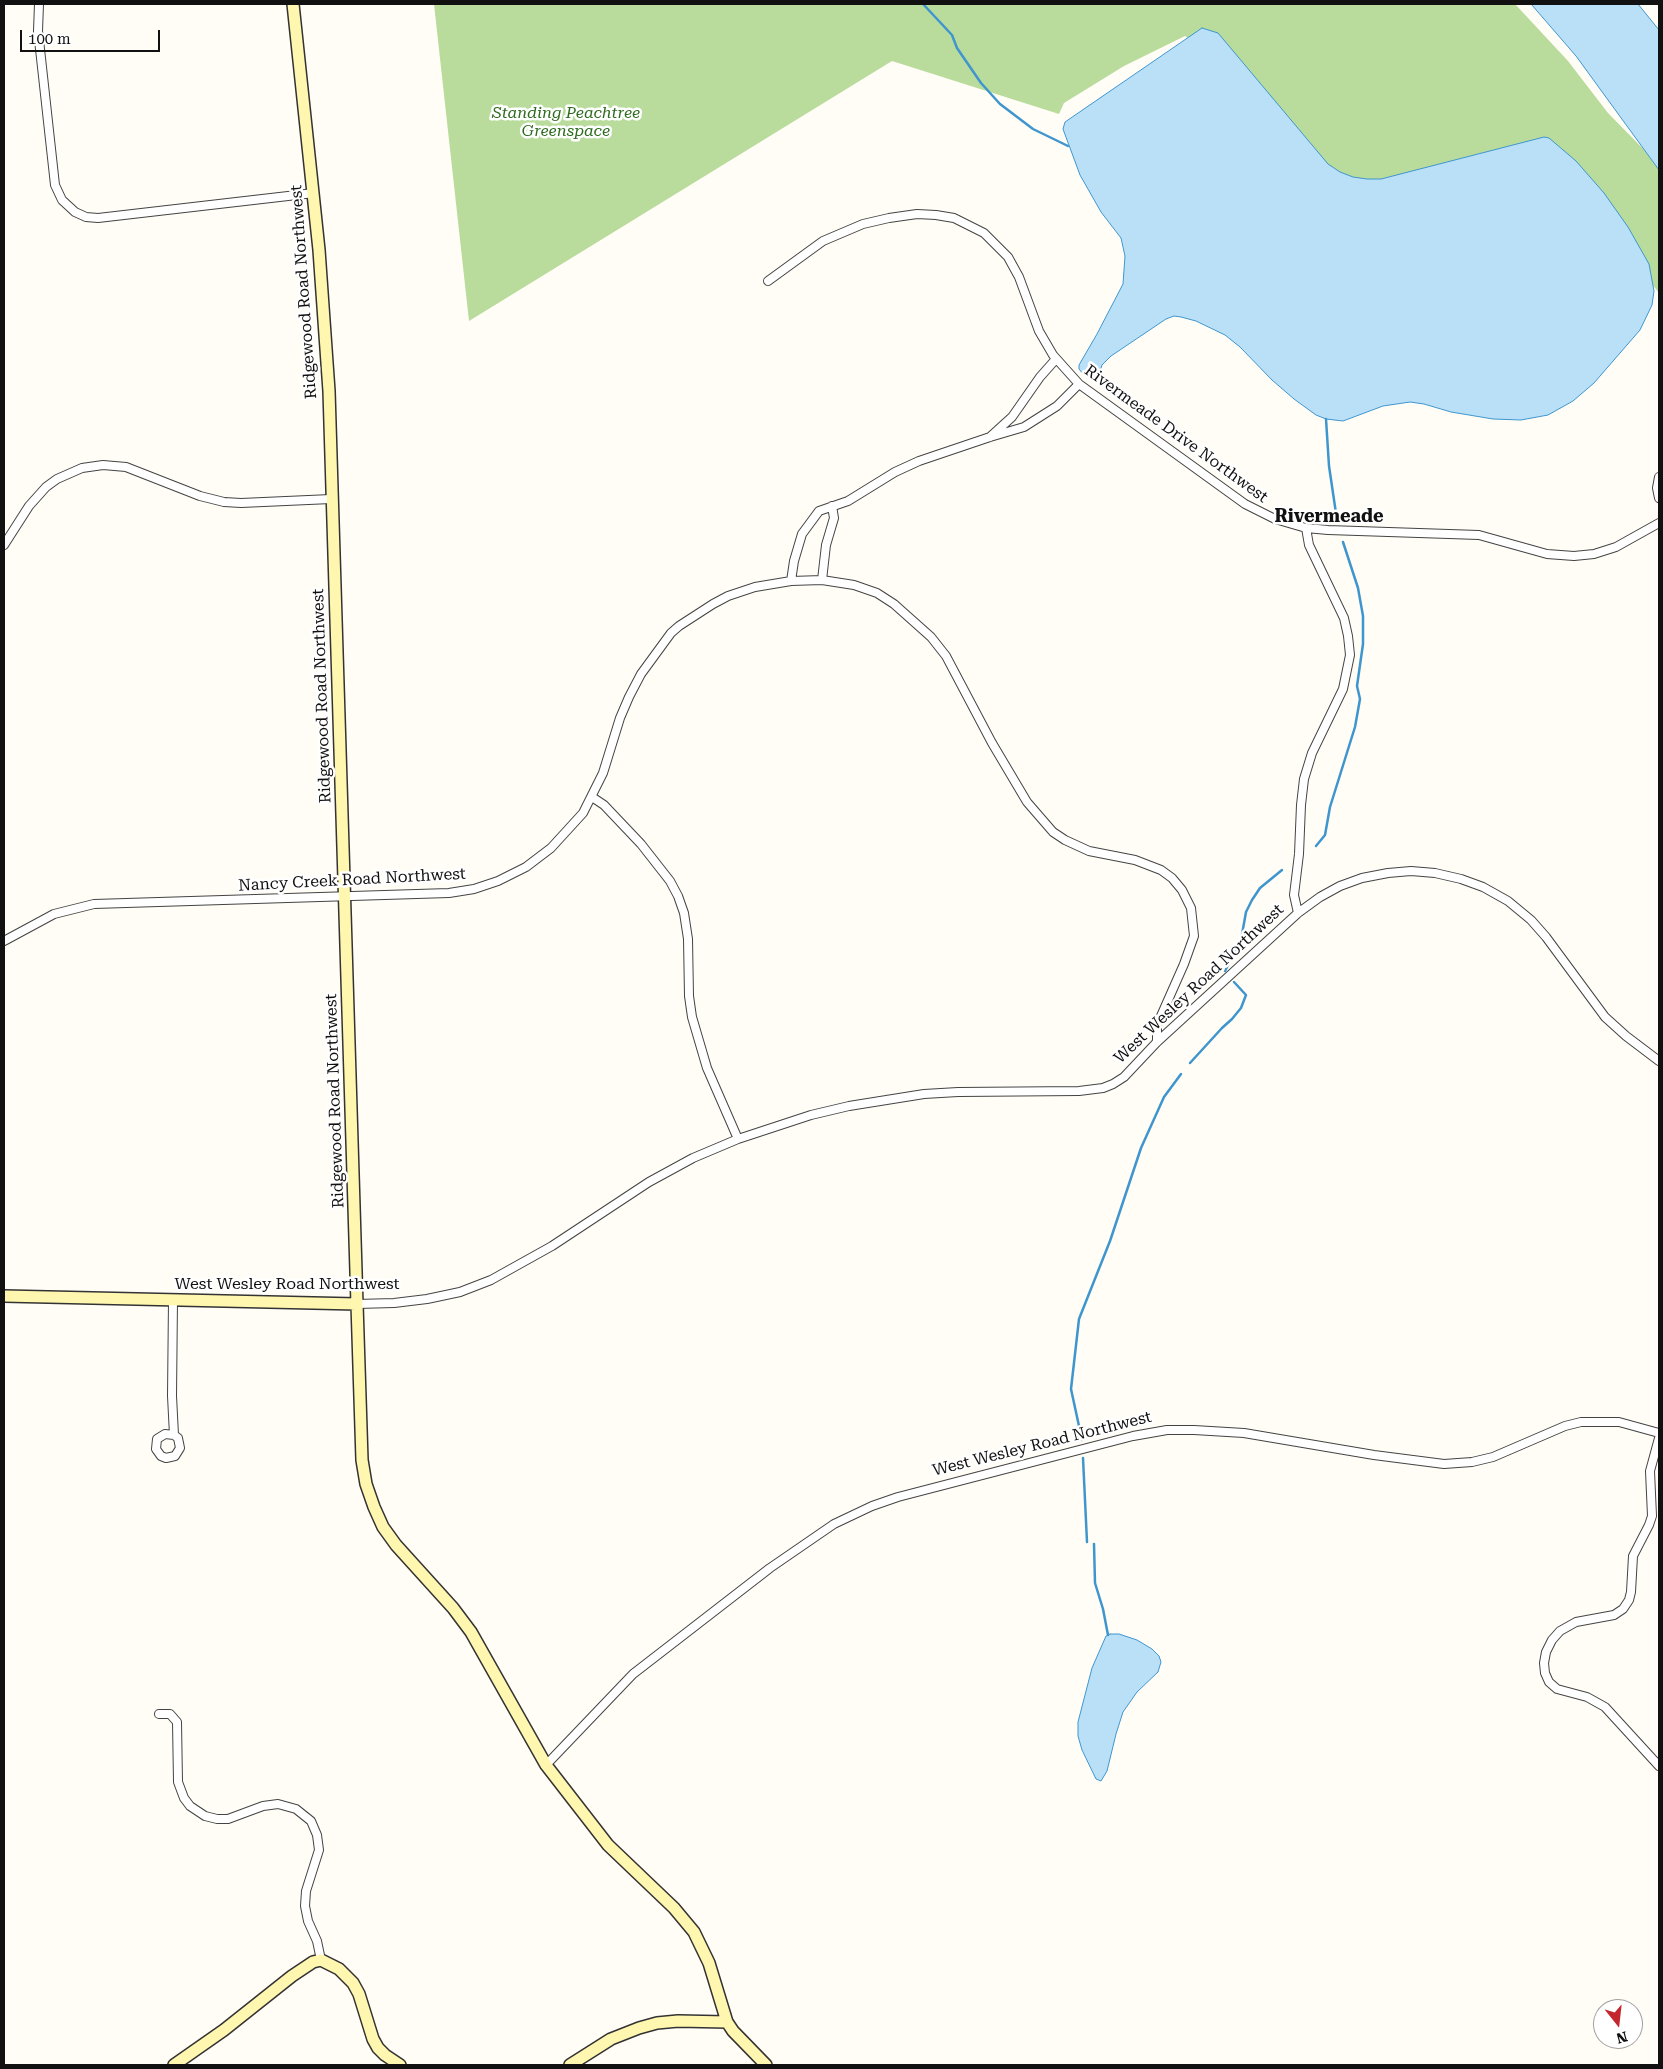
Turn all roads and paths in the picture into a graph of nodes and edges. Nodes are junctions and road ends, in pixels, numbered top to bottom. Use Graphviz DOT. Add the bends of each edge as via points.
graph roads {
  1 [pos="39,4"];
  2 [pos="293,4"];
  3 [pos="314,193"];
  4 [pos="768,280"];
  5 [pos="1056,359"];
  6 [pos="1079,384"];
  7 [pos="990,437"];
  8 [pos="1659,477"];
  9 [pos="1659,498"];
  10 [pos="331,499"];
  11 [pos="832,506"];
  12 [pos="1659,523"];
  13 [pos="1306,528"];
  14 [pos="4,545"];
  15 [pos="822,580"];
  16 [pos="791,581"];
  17 [pos="592,797"];
  18 [pos="345,896"];
  19 [pos="1298,913"];
  20 [pos="4,941"];
  21 [pos="1157,1042"];
  22 [pos="1659,1061"];
  23 [pos="738,1139"];
  24 [pos="4,1296"];
  25 [pos="173,1300"];
  26 [pos="357,1304"];
  27 [pos="1659,1433"];
  28 [pos="174,1435"];
  29 [pos="1659,1438"];
  30 [pos="159,1714"];
  31 [pos="546,1765"];
  32 [pos="1659,1766"];
  33 [pos="321,1960"];
  34 [pos="727,2022"];
  35 [pos="174,2065"];
  36 [pos="400,2065"];
  37 [pos="570,2065"];
  38 [pos="766,2065"];
  1 -- 3 [label="street" via="38,30 55,185 62,200 75,212 98,218"];
  2 -- 3 [label="street, Ridgewood Road Northwest"];
  3 -- 10 [label="street, Ridgewood Road Northwest" via="329,391"];
  4 -- 5 [label="street, Rivermeade Drive Northwest" via="823,241 863,224 917,214 954,218 984,233 1008,256 1039,331"];
  5 -- 6 [label="street, Rivermeade Drive Northwest"];
  5 -- 7 [label="street" via="1012,417"];
  6 -- 7 [label="street" via="1036,421"];
  6 -- 13 [label="street, Rivermeade Drive Northwest" via="1245,504 1274,519"];
  7 -- 11 [label="street" via="895,472"];
  8 -- 9 [label="street"];
  10 -- 14 [label="street" via="224,502 126,467 103,465 82,468 46,487 29,506"];
  10 -- 18 [label="street, Ridgewood Road Northwest"];
  11 -- 15 [label="street" via="834,518 826,544"];
  11 -- 16 [label="street" via="819,511 802,534"];
  12 -- 13 [label="street, Rivermeade Drive Northwest" via="1616,547 1574,556 1547,554 1479,535"];
  13 -- 19 [label="street" via="1309,545 1344,618 1350,655 1343,690 1312,754 1304,779 1294,895"];
  15 -- 16 [label="street, Nancy Creek Road Northwest"];
  15 -- 21 [label="street, Nancy Creek Road Northwest" via="877,593 931,636 946,656 1027,802 1053,832 1089,852 1135,860 1161,870 1182,890 1191,908 1194,936 1157,1025"];
  16 -- 17 [label="street, Nancy Creek Road Northwest" via="755,586 728,596 689,618 671,633 628,696"];
  17 -- 18 [label="street, Nancy Creek Road Northwest" via="573,826 552,848 526,867 498,881 449,893"];
  17 -- 23 [label="street" via="604,805 641,844 678,896 688,939 688,996 692,1017 707,1068"];
  18 -- 20 [label="street, Nancy Creek Road Northwest" via="94,904 54,914"];
  18 -- 26 [label="street, Ridgewood Road Northwest"];
  19 -- 21 [label="street, West Wesley Road Northwest"];
  19 -- 22 [label="street, West Wesley Road Northwest" via="1340,886 1388,873 1435,873 1483,887 1508,901 1530,920 1606,1017"];
  21 -- 23 [label="street, West Wesley Road Northwest" via="1124,1077 1103,1088 958,1092 893,1098 811,1114"];
  23 -- 26 [label="street, West Wesley Road Northwest" via="649,1182 552,1246 491,1280 460,1292 427,1299"];
  24 -- 25 [label="street, West Wesley Road Northwest"];
  25 -- 26 [label="street, West Wesley Road Northwest"];
  25 -- 28 [label="street"];
  26 -- 31 [label="street, Ridgewood Road Northwest" via="362,1460 374,1507 396,1545 471,1632"];
  27 -- 31 [label="street, West Wesley Road Northwest" via="1619,1422 1581,1422 1493,1457 1444,1464 1244,1434 1167,1430 1136,1435 898,1497 834,1524 770,1568 633,1674"];
  29 -- 32 [label="street" via="1650,1471 1652,1516 1633,1556 1629,1600 1614,1615 1576,1622 1560,1631 1546,1652 1544,1663 1549,1682 1557,1689 1587,1697 1605,1707"];
  30 -- 33 [label="street" via="170,1714 177,1722 178,1782 190,1806 205,1816 228,1819 278,1804 296,1809 310,1821 317,1834 319,1850 306,1891 305,1906"];
  31 -- 34 [label="street, Ridgewood Road Northwest" via="608,1845 674,1908 694,1932 709,1963"];
  33 -- 35 [label="street" via="292,1976"];
  33 -- 36 [label="street" via="339,1969 353,1983 378,2048"];
  34 -- 37 [label="street" via="678,2021 639,2028 611,2039"];
  34 -- 38 [label="street, Ridgewood Road Northwest"];
}
